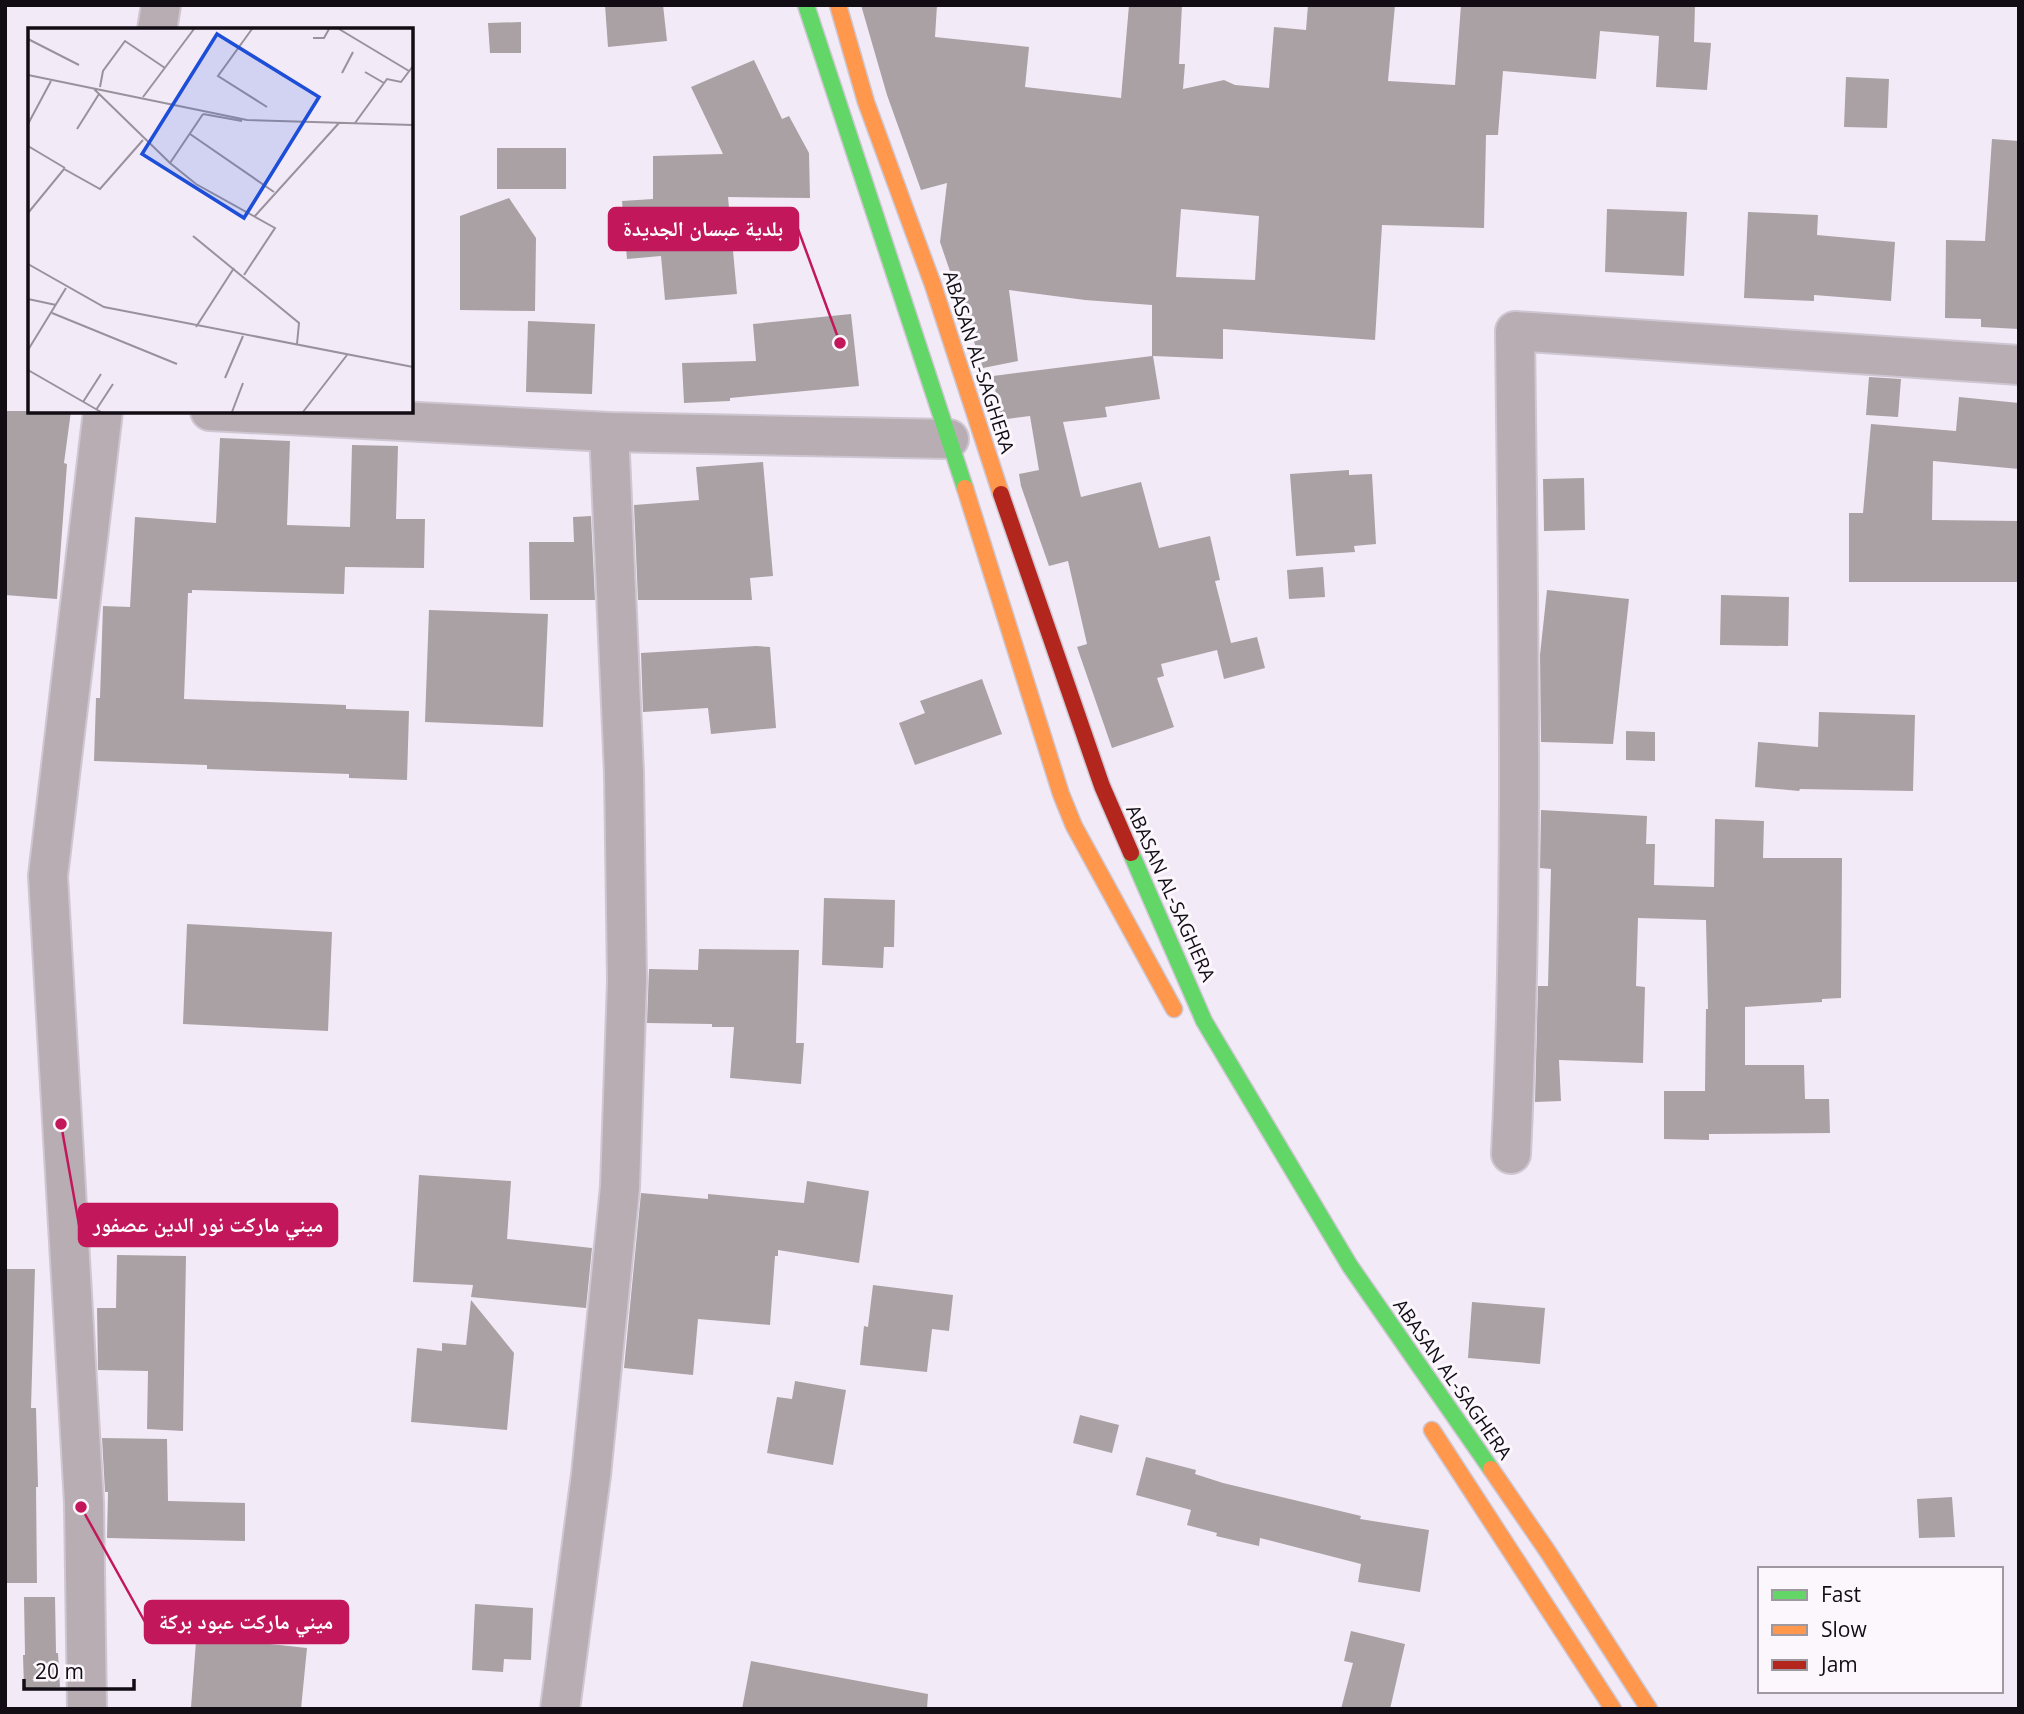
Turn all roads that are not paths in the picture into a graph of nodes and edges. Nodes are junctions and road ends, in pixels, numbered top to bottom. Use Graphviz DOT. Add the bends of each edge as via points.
graph roads {
  1 [pos="161,5"];
  2 [pos="806,5"];
  3 [pos="838,5"];
  4 [pos="157,28"];
  5 [pos="2019,365"];
  6 [pos="103,413"];
  7 [pos="248,413"];
  8 [pos="609,432"];
  9 [pos="949,439"];
  10 [pos="1184,1028"];
  11 [pos="1510,1154"];
  12 [pos="1423,1416"];
  13 [pos="87,1709"];
  14 [pos="560,1709"];
  15 [pos="1613,1709"];
  16 [pos="1649,1709"];
  1 -- 4 [label="street"];
  2 -- 9 [label="main road"];
  3 -- 16 [label="main road, ABASAN AL-SAGHERA" via="866,102 933,285 1004,507 1102,786 1204,1021 1350,1266 1548,1552"];
  5 -- 11 [label="street" via="1515,331 1520,797"];
  6 -- 13 [label="street" via="48,876 84,1503"];
  7 -- 8 [label="street"];
  8 -- 9 [label="street"];
  8 -- 14 [label="street" via="624,773 626,1009 620,1187 591,1475"];
  9 -- 10 [label="main road" via="1065,805"];
  12 -- 15 [label="main road"];
}
